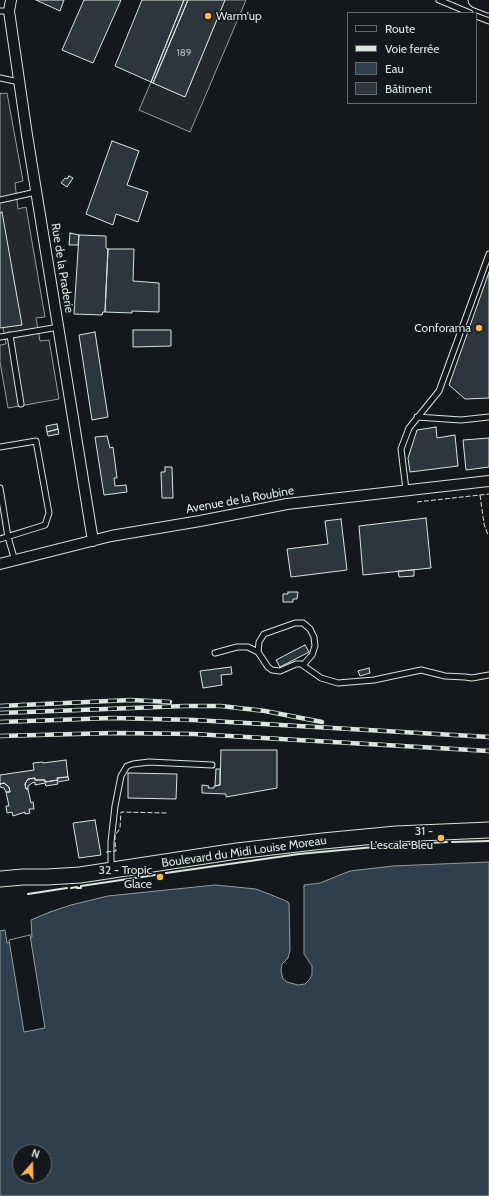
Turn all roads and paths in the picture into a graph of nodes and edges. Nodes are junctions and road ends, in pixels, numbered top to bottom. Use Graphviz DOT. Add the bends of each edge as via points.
graph roads {
  1 [pos="11,0"];
  2 [pos="439,0"];
  3 [pos="476,0"];
  4 [pos="489,5"];
  5 [pos="4,11"];
  6 [pos="468,12"];
  7 [pos="477,16"];
  8 [pos="489,21"];
  9 [pos="0,78"];
  10 [pos="19,82"];
  11 [pos="36,192"];
  12 [pos="0,200"];
  13 [pos="489,254"];
  14 [pos="59,327"];
  15 [pos="10,335"];
  16 [pos="0,337"];
  17 [pos="21,404"];
  18 [pos="489,416"];
  19 [pos="417,417"];
  20 [pos="0,447"];
  21 [pos="489,481"];
  22 [pos="0,488"];
  23 [pos="406,490"];
  24 [pos="8,537"];
  25 [pos="0,539"];
  26 [pos="93,541"];
  27 [pos="15,561"];
  28 [pos="0,564"];
  29 [pos="258,652"];
  30 [pos="215,653"];
  31 [pos="304,664"];
  32 [pos="489,675"];
  33 [pos="212,765"];
  34 [pos="489,830"];
  35 [pos="111,870"];
  36 [pos="0,879"];
  1 -- 5 [label="street, Rue de la Praderie"];
  2 -- 6 [label="lane"];
  3 -- 4 [label="main road"];
  5 -- 10 [label="street, Rue de la Praderie"];
  7 -- 8 [label="lane"];
  9 -- 10 [label="lane"];
  10 -- 11 [label="street, Rue de la Praderie"];
  11 -- 12 [label="lane"];
  11 -- 14 [label="street, Rue de la Praderie"];
  13 -- 19 [label="lane" via="439,391"];
  14 -- 15 [label="lane"];
  14 -- 26 [label="street, Rue de la Praderie"];
  15 -- 16 [label="lane"];
  15 -- 17 [label="lane"];
  18 -- 19 [label="lane" via="461,420"];
  19 -- 23 [label="lane" via="409,428 401,449"];
  20 -- 24 [label="lane" via="36,440 49,513 45,525"];
  21 -- 23 [label="street, Avenue de la Roubine"];
  22 -- 24 [label="lane"];
  23 -- 26 [label="street, Avenue de la Roubine" via="287,504"];
  24 -- 25 [label="lane"];
  24 -- 27 [label="lane"];
  26 -- 27 [label="street, Avenue de la Roubine"];
  27 -- 28 [label="street, Avenue de la Roubine"];
  29 -- 30 [label="lane" via="243,646"];
  29 -- 31 [label="lane" via="268,667 276,671"];
  29 -- 31 [label="lane" via="259,642 264,634 295,623 303,623 310,629 315,646 312,655"];
  31 -- 32 [label="lane" via="320,678 338,683 374,680 421,670 465,678"];
  33 -- 35 [label="lane" via="149,762 127,766 121,776 115,806"];
  34 -- 35 [label="main road, Boulevard du Midi Louise Moreau" via="396,834 316,842"];
  35 -- 36 [label="main road, Boulevard du Midi Louise Moreau"];
}
